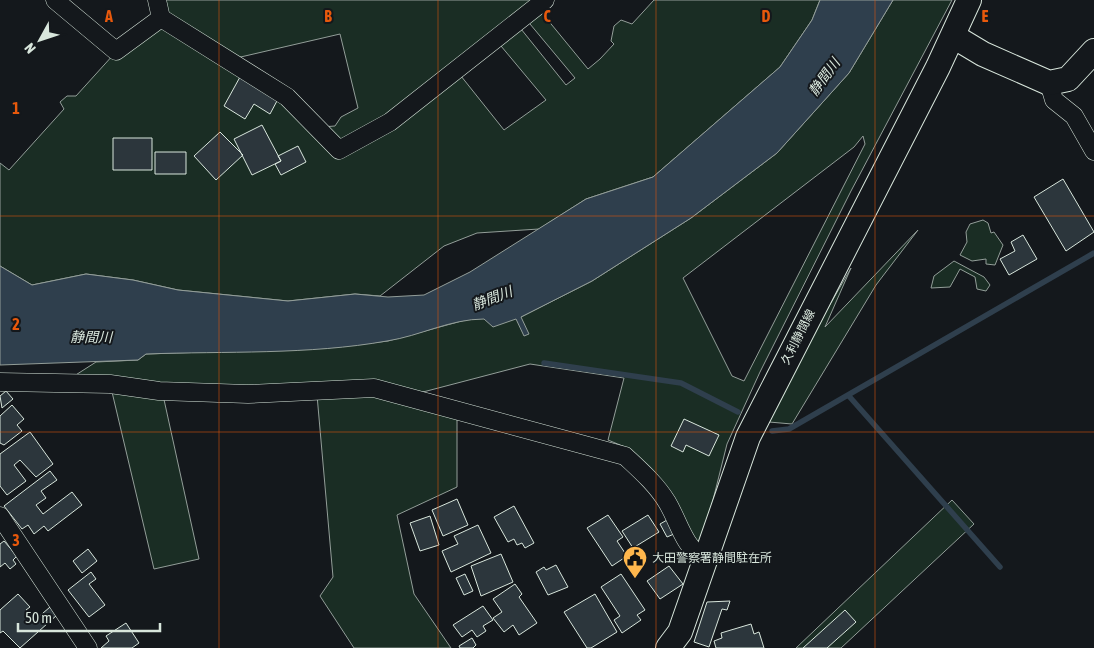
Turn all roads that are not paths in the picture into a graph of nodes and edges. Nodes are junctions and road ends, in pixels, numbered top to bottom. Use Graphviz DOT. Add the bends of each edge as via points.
graph roads {
  1 [pos="55,0"];
  2 [pos="157,0"];
  3 [pos="545,0"];
  4 [pos="968,0"];
  5 [pos="161,18"];
  6 [pos="953,36"];
  7 [pos="1094,51"];
  8 [pos="1048,83"];
  9 [pos="1094,151"];
  10 [pos="0,382"];
  11 [pos="0,516"];
  12 [pos="704,560"];
  13 [pos="88,648"];
  14 [pos="668,648"];
  1 -- 5 [label="street" via="116,51"];
  2 -- 5 [label="street"];
  3 -- 5 [label="street" via="390,122 340,150 288,96"];
  4 -- 6 [label="main road, 久利静間線"];
  6 -- 8 [label="main road" via="983,54"];
  6 -- 12 [label="main road, 久利静間線" via="748,437"];
  7 -- 8 [label="main road" via="1068,79"];
  8 -- 9 [label="street" via="1054,100 1074,116"];
  10 -- 12 [label="street" via="91,383 159,391 248,394 374,388 625,456 649,478 666,501 691,550"];
  11 -- 13 [label="street"];
  12 -- 14 [label="main road, 久利静間線" via="680,632"];
}
